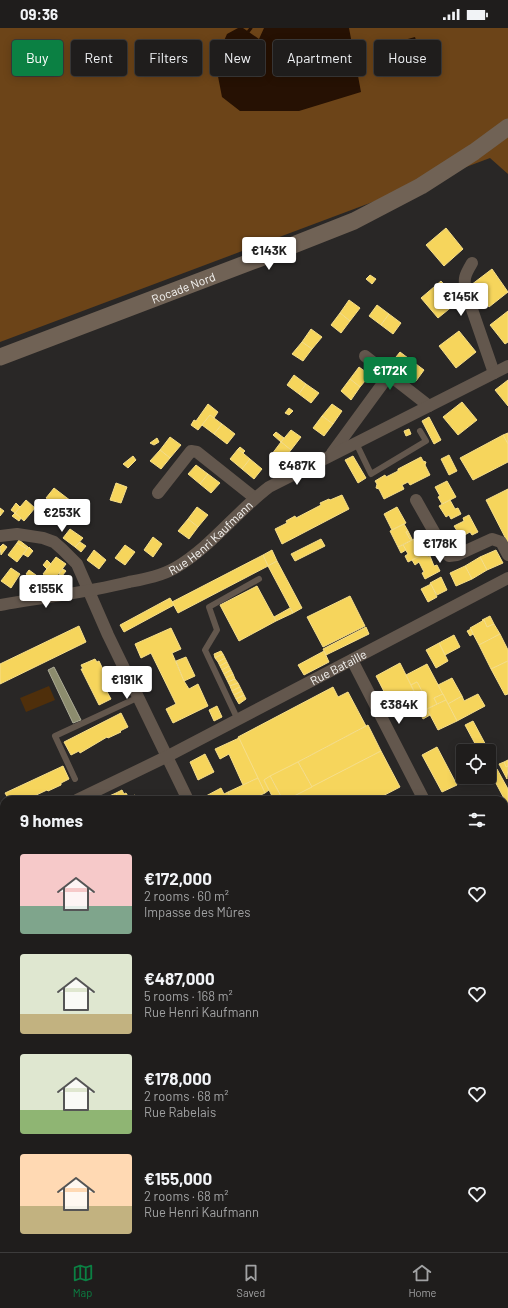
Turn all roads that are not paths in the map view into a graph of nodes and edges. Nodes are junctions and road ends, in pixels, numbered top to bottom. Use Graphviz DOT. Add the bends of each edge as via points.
graph roads {
  1 [pos="508,127"];
  2 [pos="472,263"];
  3 [pos="365,356"];
  4 [pos="0,357"];
  5 [pos="508,366"];
  6 [pos="494,373"];
  7 [pos="389,375"];
  8 [pos="429,406"];
  9 [pos="420,431"];
  10 [pos="356,443"];
  11 [pos="330,456"];
  12 [pos="158,493"];
  13 [pos="255,498"];
  14 [pos="416,500"];
  15 [pos="0,536"];
  16 [pos="508,556"];
  17 [pos="508,578"];
  18 [pos="259,579"];
  19 [pos="88,591"];
  20 [pos="0,605"];
  21 [pos="352,660"];
  22 [pos="139,697"];
  23 [pos="238,720"];
  24 [pos="168,756"];
  25 [pos="75,779"];
  26 [pos="85,796"];
  27 [pos="186,796"];
  28 [pos="422,796"];
  1 -- 4 [label="main road, Rocade Nord" via="421,186 354,221"];
  2 -- 6 [label="street" via="464,280 466,292"];
  3 -- 7 [label="street"];
  5 -- 6 [label="street, Rue Henri Kaufmann"];
  6 -- 8 [label="street, Rue Henri Kaufmann"];
  7 -- 8 [label="street"];
  7 -- 11 [label="street"];
  8 -- 10 [label="street, Rue Henri Kaufmann"];
  9 -- 10 [label="lane" via="426,442 371,474"];
  10 -- 11 [label="street, Rue Henri Kaufmann"];
  11 -- 13 [label="street, Rue Henri Kaufmann" via="269,487"];
  12 -- 13 [label="street" via="191,450"];
  13 -- 19 [label="street, Rue Henri Kaufmann" via="193,555 174,568 154,576"];
  14 -- 16 [label="street" via="449,556 457,555 492,539 500,542"];
  15 -- 19 [label="street" via="31,535 54,542 77,564"];
  17 -- 21 [label="street, Rue Bataille"];
  18 -- 23 [label="lane" via="209,607 218,630 205,650"];
  19 -- 20 [label="street, Rue Henri Kaufmann"];
  19 -- 22 [label="street"];
  21 -- 23 [label="street, Rue Bataille"];
  21 -- 28 [label="street"];
  22 -- 24 [label="street"];
  22 -- 25 [label="lane" via="56,736"];
  23 -- 24 [label="street, Rue Bataille"];
  24 -- 26 [label="street, Rue Bataille"];
  24 -- 27 [label="street"];
}
